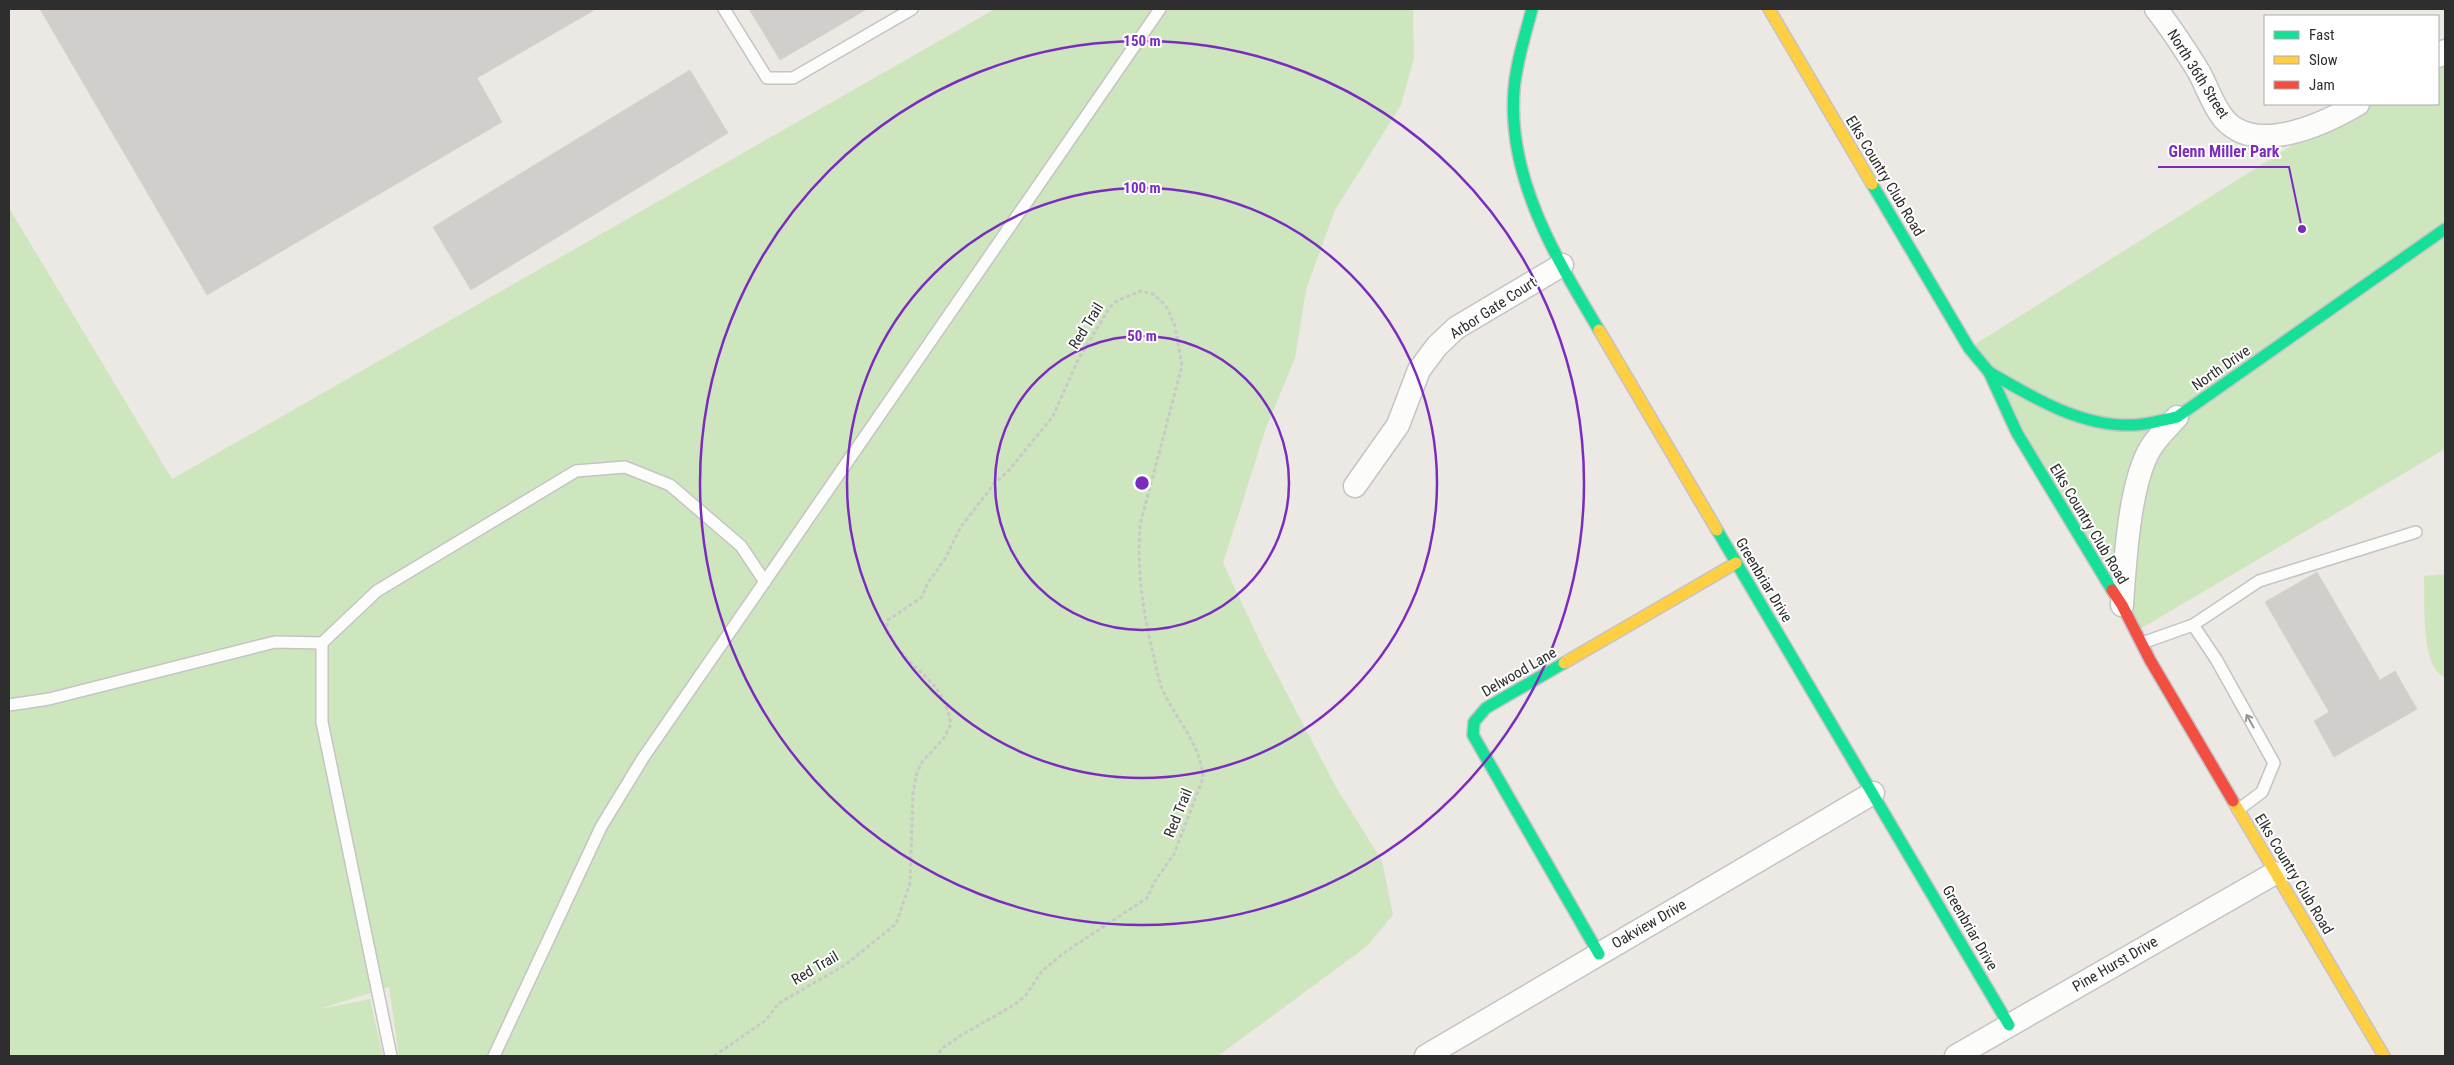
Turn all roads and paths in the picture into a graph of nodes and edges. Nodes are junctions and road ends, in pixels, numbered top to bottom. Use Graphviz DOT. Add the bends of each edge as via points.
graph roads {
  1 [pos="724,9"];
  2 [pos="912,9"];
  3 [pos="1160,9"];
  4 [pos="1532,9"];
  5 [pos="1769,9"];
  6 [pos="2156,9"];
  7 [pos="2356,105"];
  8 [pos="2445,228"];
  9 [pos="1562,265"];
  10 [pos="1989,372"];
  11 [pos="2177,417"];
  12 [pos="1355,486"];
  13 [pos="2416,532"];
  14 [pos="1736,563"];
  15 [pos="765,582"];
  16 [pos="2122,605"];
  17 [pos="2193,625"];
  18 [pos="322,643"];
  19 [pos="2142,644"];
  20 [pos="9,705"];
  21 [pos="1872,793"];
  22 [pos="2238,810"];
  23 [pos="2275,873"];
  24 [pos="1599,954"];
  25 [pos="2009,1025"];
  26 [pos="391,1056"];
  27 [pos="494,1056"];
  28 [pos="714,1056"];
  29 [pos="936,1056"];
  30 [pos="1426,1056"];
  31 [pos="1956,1056"];
  32 [pos="2384,1056"];
  1 -- 2 [label="lane" via="767,78 793,78"];
  3 -- 15 [label="lane"];
  4 -- 9 [label="street, Greenbriar Drive" via="1514,91 1518,139 1522,172 1553,252"];
  5 -- 10 [label="street, Elks Country Club Road" via="1969,348"];
  6 -- 7 [label="street, North 36th Street" via="2198,72 2224,119 2242,133 2263,137 2284,135"];
  8 -- 11 [label="street, North Drive"];
  9 -- 12 [label="street, Arbor Gate Court" via="1456,328 1437,346 1419,370 1398,425"];
  9 -- 14 [label="street, Greenbriar Drive"];
  10 -- 11 [label="street, North Drive" via="2038,400 2091,420 2130,426"];
  10 -- 16 [label="street, Elks Country Club Road" via="2017,433 2097,569"];
  11 -- 16 [label="street" via="2150,448 2139,474 2125,558"];
  13 -- 17 [label="lane" via="2259,581"];
  14 -- 21 [label="street, Greenbriar Drive"];
  14 -- 24 [label="street, Delwood Lane" via="1486,708 1474,720 1474,740"];
  15 -- 18 [label="lane" via="741,546 670,486 626,467 576,471 377,591"];
  15 -- 27 [label="lane" via="643,758 601,827"];
  16 -- 19 [label="street, Elks Country Club Road"];
  17 -- 19 [label="lane"];
  22 -- 17 [label="lane, one-way" via="2262,792 2274,763"];
  18 -- 20 [label="lane" via="274,642 49,700"];
  18 -- 26 [label="lane" via="322,722"];
  19 -- 22 [label="street, Elks Country Club Road"];
  21 -- 24 [label="street, Oakview Drive"];
  21 -- 25 [label="street, Greenbriar Drive"];
  22 -- 23 [label="street, Elks Country Club Road"];
  23 -- 25 [label="street, Pine Hurst Drive"];
  23 -- 32 [label="street, Elks Country Club Road"];
  24 -- 30 [label="street, Oakview Drive"];
  25 -- 31 [label="street, Pine Hurst Drive"];
  28 -- 29 [label="path, Red Trail" via="766,1020 779,1003 845,965 896,924 910,883 913,793 917,773 951,724 942,695 899,650 886,628 888,620 922,597 960,528 1053,416 1078,360 1110,307 1129,294 1147,292 1160,300 1170,313 1182,366 1140,525 1139,577 1157,673 1175,715 1196,745 1204,778 1174,854 1154,881 1147,898 1065,952 1042,971 1026,995 1014,1005 960,1036"];
}
